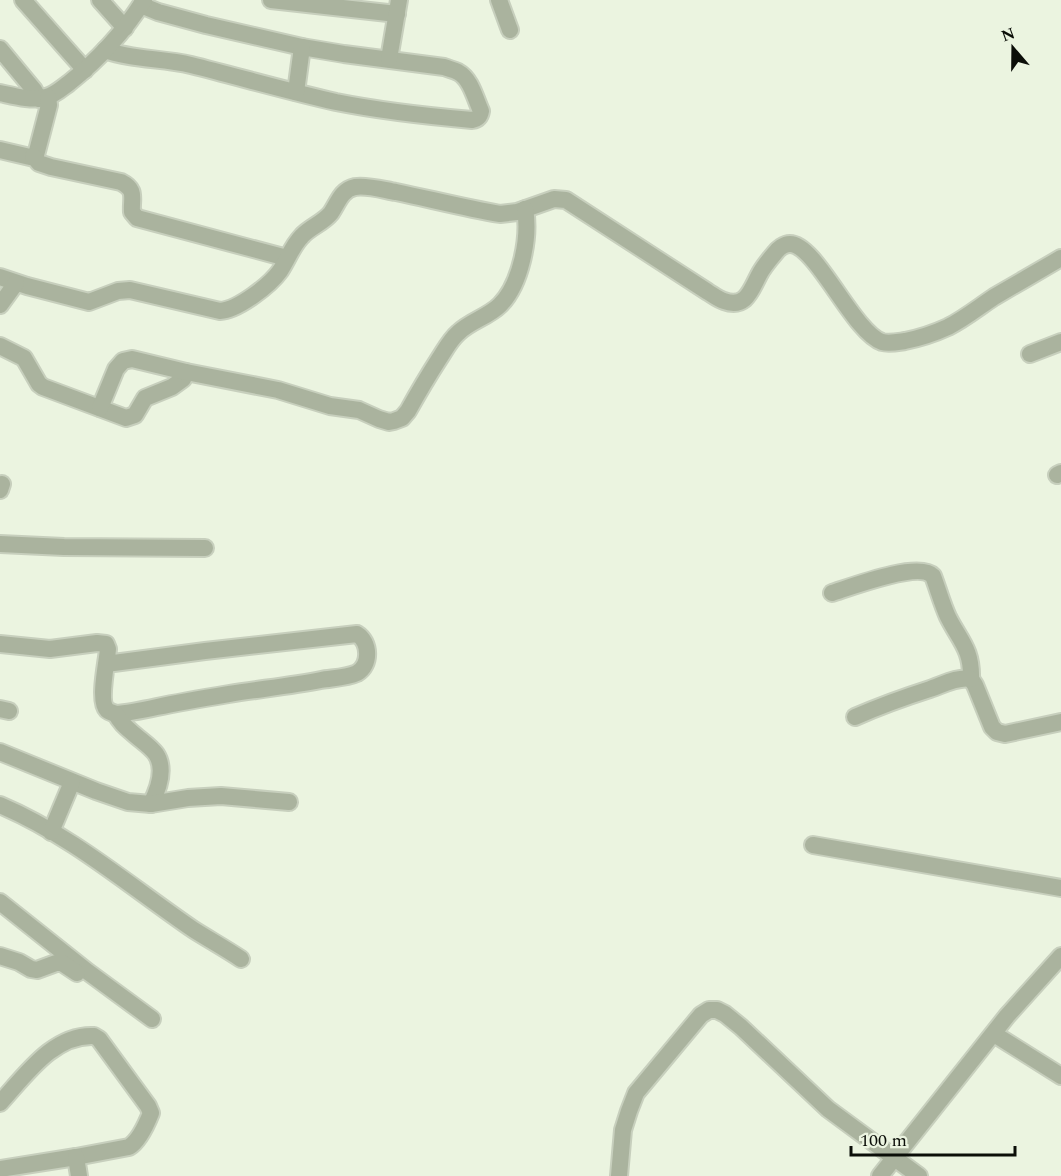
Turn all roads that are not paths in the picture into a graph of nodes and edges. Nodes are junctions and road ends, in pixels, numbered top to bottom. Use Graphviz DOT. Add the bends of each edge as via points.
graph roads {
  1 [pos="23,0"];
  2 [pos="100,0"];
  3 [pos="271,0"];
  4 [pos="499,0"];
  5 [pos="142,2"];
  6 [pos="398,7"];
  7 [pos="125,28"];
  8 [pos="510,30"];
  9 [pos="302,47"];
  10 [pos="0,49"];
  11 [pos="105,50"];
  12 [pos="389,59"];
  13 [pos="85,70"];
  14 [pos="296,92"];
  15 [pos="0,93"];
  16 [pos="44,98"];
  17 [pos="0,150"];
  18 [pos="33,156"];
  19 [pos="525,208"];
  20 [pos="287,258"];
  21 [pos="1061,258"];
  22 [pos="8,280"];
  23 [pos="0,305"];
  24 [pos="1061,342"];
  25 [pos="0,346"];
  26 [pos="1030,354"];
  27 [pos="186,372"];
  28 [pos="100,408"];
  29 [pos="0,544"];
  30 [pos="205,548"];
  31 [pos="832,593"];
  32 [pos="0,644"];
  33 [pos="106,664"];
  34 [pos="970,679"];
  35 [pos="111,712"];
  36 [pos="855,717"];
  37 [pos="1061,722"];
  38 [pos="0,752"];
  39 [pos="72,782"];
  40 [pos="289,802"];
  41 [pos="151,804"];
  42 [pos="0,805"];
  43 [pos="51,832"];
  44 [pos="813,845"];
  45 [pos="1061,888"];
  46 [pos="0,902"];
  47 [pos="0,956"];
  48 [pos="1061,956"];
  49 [pos="241,959"];
  50 [pos="88,972"];
  51 [pos="152,1019"];
  52 [pos="994,1034"];
  53 [pos="1061,1076"];
  54 [pos="0,1103"];
  55 [pos="76,1158"];
  56 [pos="894,1158"];
  57 [pos="0,1169"];
  58 [pos="33,1170"];
  59 [pos="80,1176"];
  60 [pos="619,1176"];
  61 [pos="880,1176"];
  62 [pos="919,1176"];
  1 -- 13 [label="street"];
  2 -- 7 [label="street"];
  3 -- 6 [label="street"];
  4 -- 8 [label="street"];
  5 -- 7 [label="street"];
  5 -- 9 [label="street" via="158,12"];
  6 -- 12 [label="street"];
  7 -- 11 [label="street"];
  9 -- 12 [label="street"];
  9 -- 14 [label="street"];
  10 -- 16 [label="street"];
  11 -- 13 [label="street"];
  11 -- 14 [label="street" via="188,64"];
  12 -- 14 [label="street" via="458,72 471,88 481,111 479,117 472,120 398,113"];
  13 -- 16 [label="street"];
  15 -- 16 [label="street"];
  16 -- 18 [label="street" via="48,105"];
  17 -- 18 [label="street"];
  18 -- 20 [label="street" via="51,167 126,184 132,192 132,212 137,219"];
  19 -- 20 [label="street" via="509,213 489,212 358,186 344,192 330,213 304,234"];
  19 -- 21 [label="street" via="554,199 566,200 724,301 744,300 777,251 791,244 799,246 860,323 882,342 911,340 949,327"];
  19 -- 27 [label="street" via="526,242 512,289 501,304 449,343 402,418 379,419 359,410"];
  20 -- 22 [label="street" via="258,292 225,311 130,290 82,302"];
  22 -- 23 [label="street"];
  24 -- 26 [label="street"];
  25 -- 28 [label="street" via="24,358 43,387"];
  27 -- 28 [label="street" via="172,387 145,398 131,418"];
  27 -- 28 [label="street" via="127,359 116,369"];
  29 -- 30 [label="street"];
  31 -- 34 [label="street" via="900,573 930,572 947,615 965,644"];
  32 -- 33 [label="street" via="50,649 102,643 108,649"];
  33 -- 35 [label="street" via="103,698 104,706"];
  33 -- 35 [label="street" via="357,634 363,638 367,654 365,664 355,674"];
  34 -- 36 [label="street" via="954,681"];
  34 -- 37 [label="street" via="997,732 1005,734"];
  35 -- 41 [label="street" via="156,753 161,772"];
  38 -- 39 [label="street"];
  39 -- 41 [label="street" via="128,802"];
  39 -- 43 [label="street"];
  40 -- 41 [label="street" via="221,796"];
  42 -- 43 [label="street"];
  43 -- 49 [label="street"];
  44 -- 45 [label="street"];
  46 -- 50 [label="street"];
  47 -- 50 [label="street" via="31,969 62,963 79,974"];
  48 -- 52 [label="street"];
  50 -- 51 [label="street"];
  52 -- 53 [label="street"];
  52 -- 56 [label="street"];
  54 -- 55 [label="street" via="47,1053 71,1039 90,1035 99,1039 151,1113 134,1144"];
  55 -- 58 [label="street"];
  55 -- 59 [label="street"];
  56 -- 60 [label="street" via="828,1109 733,1020 717,1010 709,1010 700,1015 636,1093 623,1130"];
  56 -- 61 [label="street"];
  56 -- 62 [label="street"];
  57 -- 58 [label="street"];
}
